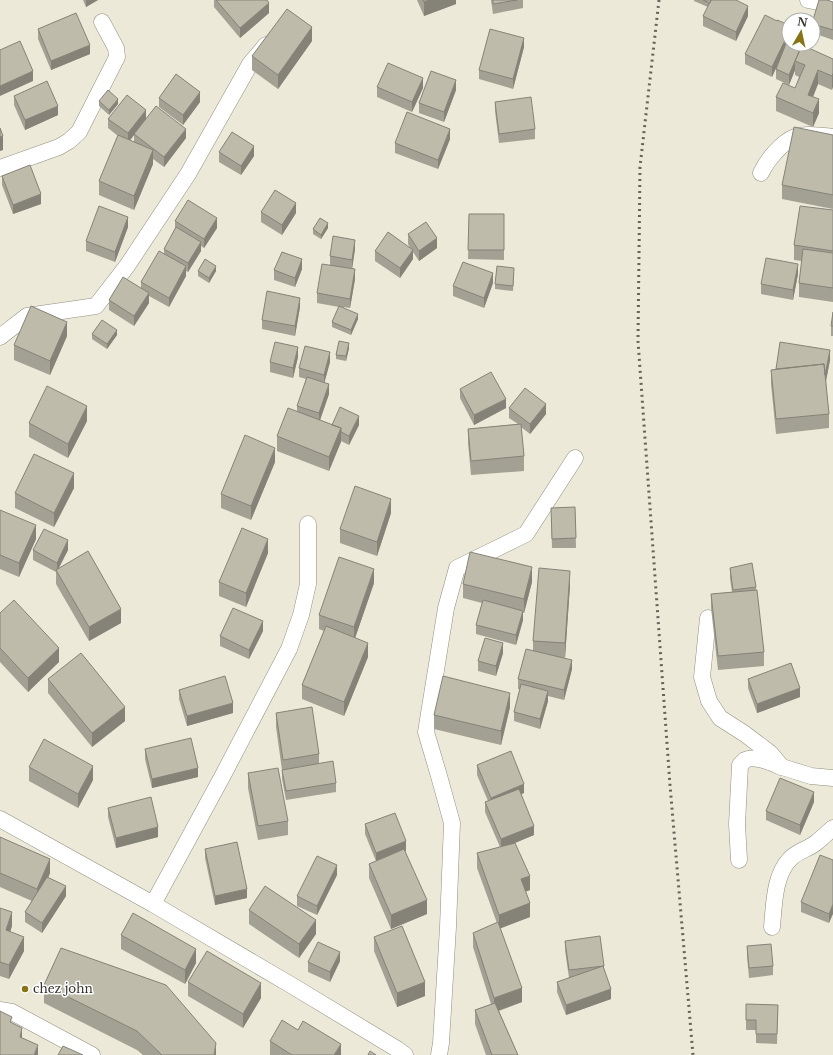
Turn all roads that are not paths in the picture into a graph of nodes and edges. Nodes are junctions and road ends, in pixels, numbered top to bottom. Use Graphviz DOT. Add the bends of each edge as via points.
graph roads {
  1 [pos="808,0"];
  2 [pos="833,5"];
  3 [pos="102,22"];
  4 [pos="274,36"];
  5 [pos="833,137"];
  6 [pos="0,168"];
  7 [pos="761,173"];
  8 [pos="0,337"];
  9 [pos="575,458"];
  10 [pos="308,524"];
  11 [pos="708,618"];
  12 [pos="782,767"];
  13 [pos="833,778"];
  14 [pos="0,819"];
  15 [pos="833,828"];
  16 [pos="739,860"];
  17 [pos="153,904"];
  18 [pos="772,927"];
  19 [pos="0,1010"];
  20 [pos="92,1055"];
  21 [pos="405,1055"];
  22 [pos="439,1055"];
  1 -- 2 [label="street"];
  3 -- 6 [label="street" via="116,48 117,57 79,132 60,147"];
  4 -- 8 [label="street" via="250,64 188,174 127,266 96,306 27,316"];
  5 -- 7 [label="street" via="796,137 778,149"];
  9 -- 22 [label="street" via="526,534 457,568 446,608 426,732 452,823"];
  10 -- 17 [label="street" via="308,584 289,649"];
  11 -- 12 [label="street" via="702,676 709,701 720,718 770,753"];
  12 -- 13 [label="street" via="810,776"];
  12 -- 16 [label="street" via="770,761 749,759 740,765 737,824"];
  14 -- 17 [label="street"];
  15 -- 18 [label="street" via="816,843 790,858 780,873"];
  17 -- 21 [label="street"];
  19 -- 20 [label="street" via="12,1012"];
}
